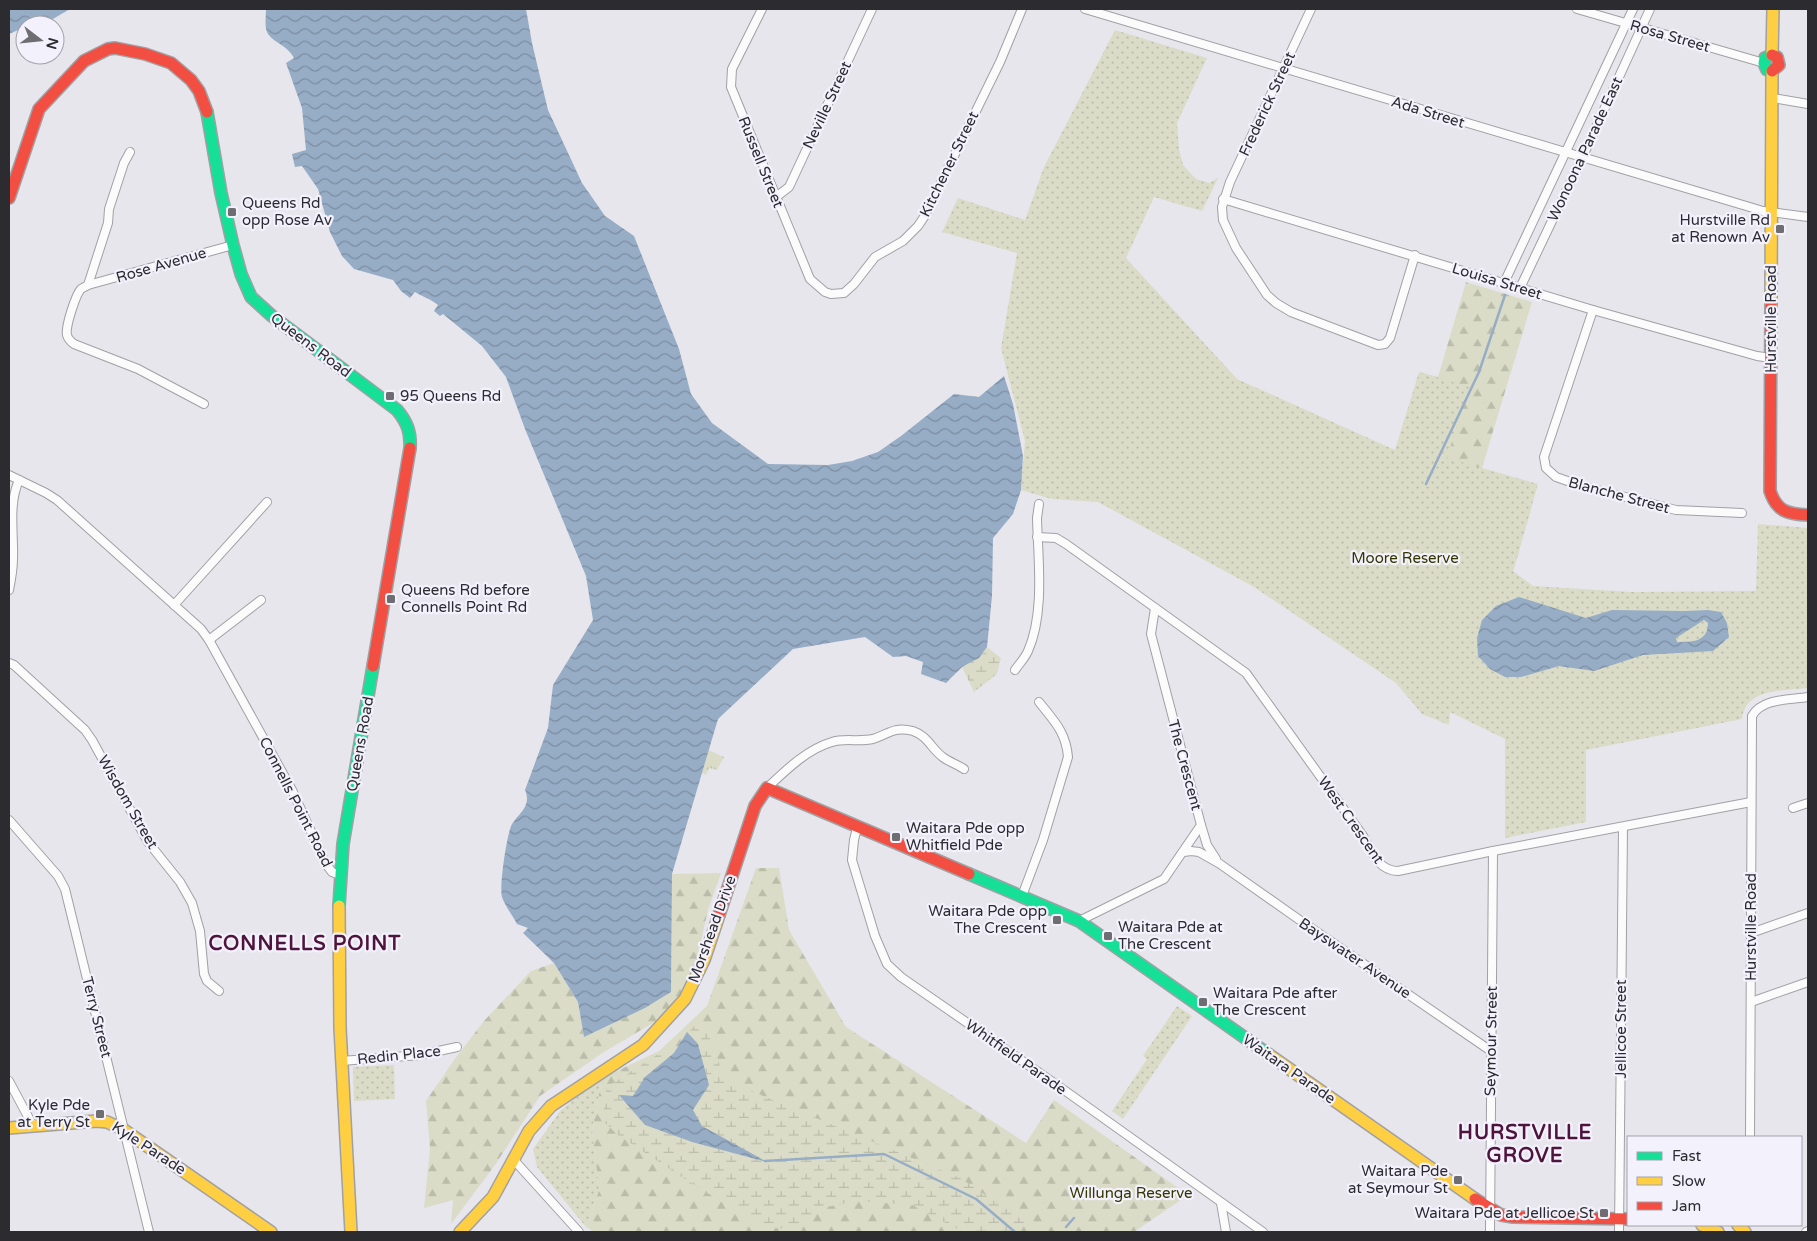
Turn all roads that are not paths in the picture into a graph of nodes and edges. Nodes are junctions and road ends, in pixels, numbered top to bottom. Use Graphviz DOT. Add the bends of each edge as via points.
graph roads {
  1 [pos="762,9"];
  2 [pos="872,9"];
  3 [pos="1022,9"];
  4 [pos="1085,9"];
  5 [pos="1311,9"];
  6 [pos="1577,9"];
  7 [pos="1633,9"];
  8 [pos="1650,9"];
  9 [pos="1773,9"];
  10 [pos="1627,24"];
  11 [pos="1641,27"];
  12 [pos="1769,63"];
  13 [pos="1283,68"];
  14 [pos="1773,98"];
  15 [pos="1808,104"];
  16 [pos="130,152"];
  17 [pos="1565,153"];
  18 [pos="1582,158"];
  19 [pos="776,197"];
  20 [pos="9,198"];
  21 [pos="1224,199"];
  22 [pos="1772,212"];
  23 [pos="1808,217"];
  24 [pos="233,245"];
  25 [pos="1415,256"];
  26 [pos="1504,283"];
  27 [pos="88,285"];
  28 [pos="1520,288"];
  29 [pos="844,293"];
  30 [pos="1593,310"];
  31 [pos="1771,358"];
  32 [pos="204,404"];
  33 [pos="9,475"];
  34 [pos="19,480"];
  35 [pos="267,502"];
  36 [pos="1039,504"];
  37 [pos="1742,513"];
  38 [pos="1808,515"];
  39 [pos="1037,537"];
  40 [pos="9,590"];
  41 [pos="261,600"];
  42 [pos="174,605"];
  43 [pos="1155,608"];
  44 [pos="209,640"];
  45 [pos="9,663"];
  46 [pos="1015,670"];
  47 [pos="1808,697"];
  48 [pos="1039,702"];
  49 [pos="964,769"];
  50 [pos="767,788"];
  51 [pos="1751,802"];
  52 [pos="1808,803"];
  53 [pos="1793,808"];
  54 [pos="9,820"];
  55 [pos="1201,825"];
  56 [pos="1623,827"];
  57 [pos="857,828"];
  58 [pos="1493,851"];
  59 [pos="1184,852"];
  60 [pos="1220,864"];
  61 [pos="340,874"];
  62 [pos="1022,896"];
  63 [pos="1808,913"];
  64 [pos="1079,921"];
  65 [pos="1751,933"];
  66 [pos="1808,983"];
  67 [pos="219,991"];
  68 [pos="1751,1002"];
  69 [pos="457,1047"];
  70 [pos="1491,1051"];
  71 [pos="341,1061"];
  72 [pos="9,1081"];
  73 [pos="33,1126"];
  74 [pos="9,1128"];
  75 [pos="124,1130"];
  76 [pos="1750,1136"];
  77 [pos="513,1160"];
  78 [pos="1221,1203"];
  79 [pos="1489,1209"];
  80 [pos="1624,1219"];
  81 [pos="1704,1226"];
  82 [pos="149,1232"];
  83 [pos="271,1232"];
  84 [pos="351,1232"];
  85 [pos="460,1232"];
  86 [pos="579,1232"];
  87 [pos="1226,1232"];
  88 [pos="1263,1232"];
  89 [pos="1490,1232"];
  90 [pos="1619,1232"];
  91 [pos="1718,1232"];
  92 [pos="1748,1232"];
  93 [pos="1755,1232"];
  1 -- 19 [label="street, Russell Street" via="732,69 730,81"];
  2 -- 19 [label="street, Neville Street" via="789,187"];
  3 -- 29 [label="street, Kitchener Street" via="924,217 904,241 875,257"];
  4 -- 13 [label="street, Ada Street"];
  5 -- 13 [label="street, Frederick Street"];
  6 -- 10 [label="street, Rosa Street"];
  7 -- 10 [label="street, Wonoona Parade East"];
  8 -- 11 [label="street, Wonoona Parade East"];
  9 -- 12 [label="street, Hurstville Road"];
  10 -- 11 [label="street, Rosa Street"];
  10 -- 17 [label="street, Wonoona Parade East"];
  11 -- 12 [label="street, Rosa Street"];
  11 -- 18 [label="street, Wonoona Parade East"];
  12 -- 14 [label="street, Hurstville Road"];
  13 -- 17 [label="street, Ada Street"];
  13 -- 21 [label="street, Frederick Street"];
  14 -- 15 [label="street"];
  14 -- 22 [label="street, Hurstville Road"];
  16 -- 27 [label="street, Rose Avenue" via="109,209 108,224"];
  17 -- 18 [label="street, Ada Street"];
  17 -- 26 [label="street, Wonoona Parade East"];
  18 -- 22 [label="street, Ada Street"];
  18 -- 28 [label="street, Wonoona Parade East"];
  19 -- 29 [label="street, Russell Street" via="810,279 825,292"];
  20 -- 24 [label="street, Queens Road" via="37,114 81,64 112,48 156,56 175,65 190,78 202,96"];
  21 -- 25 [label="street, Louisa Street"];
  21 -- 25 [label="street" via="1222,217 1236,248 1261,288 1272,299 1297,314 1374,344 1383,345 1390,338"];
  22 -- 23 [label="street, Ada Street"];
  22 -- 31 [label="street, Hurstville Road"];
  24 -- 27 [label="street, Rose Avenue"];
  24 -- 61 [label="street, Queens Road" via="251,297 389,403 402,415 411,434"];
  25 -- 26 [label="street, Louisa Street"];
  26 -- 28 [label="street, Louisa Street"];
  27 -- 32 [label="street, Rose Avenue" via="82,288 69,320 66,332 69,340 138,369"];
  28 -- 30 [label="street, Louisa Street"];
  30 -- 31 [label="street, Louisa Street"];
  30 -- 37 [label="street, Blanche Street" via="1544,457 1546,468 1556,477 1582,486 1676,510"];
  31 -- 38 [label="street, Hurstville Road" via="1770,491 1776,506 1785,512"];
  33 -- 34 [label="street, Connells Point Road"];
  34 -- 40 [label="street" via="12,505 14,557"];
  34 -- 42 [label="street, Connells Point Road" via="57,500"];
  35 -- 42 [label="street"];
  36 -- 39 [label="street"];
  39 -- 43 [label="street, West Crescent" via="1056,538 1066,544"];
  39 -- 46 [label="street" via="1035,627 1027,653"];
  41 -- 44 [label="street"];
  42 -- 44 [label="street, Connells Point Road"];
  43 -- 55 [label="street, The Crescent" via="1151,634"];
  43 -- 58 [label="street, West Crescent" via="1246,673 1385,868 1398,871"];
  44 -- 61 [label="street, Connells Point Road" via="292,790 326,864 332,872"];
  45 -- 67 [label="street, Wisdom Street" via="85,730 92,740 148,842 186,891 197,916 204,974"];
  47 -- 51 [label="street, Hurstville Road" via="1767,704 1752,716"];
  48 -- 62 [label="street" via="1061,730 1067,743 1068,757"];
  49 -- 50 [label="street, Morshead Drive" via="943,758 927,738 896,728 874,738 822,745"];
  50 -- 57 [label="street, Waitara Parade"];
  50 -- 77 [label="street, Morshead Drive" via="753,813 704,960 686,999 643,1045 550,1106 529,1131"];
  51 -- 56 [label="street, West Crescent"];
  51 -- 65 [label="street, Hurstville Road"];
  52 -- 53 [label="street"];
  54 -- 75 [label="street, Terry Street" via="58,876 65,889"];
  55 -- 59 [label="street, The Crescent"];
  55 -- 60 [label="street, Bayswater Avenue" via="1207,845"];
  56 -- 58 [label="street, West Crescent"];
  56 -- 80 [label="street, Jellicoe Street"];
  57 -- 62 [label="street, Waitara Parade"];
  57 -- 78 [label="street, Whitfield Parade" via="852,860 887,964 901,978"];
  58 -- 70 [label="street, Seymour Street"];
  59 -- 60 [label="street, Bayswater Avenue" via="1199,852"];
  59 -- 64 [label="street, The Crescent" via="1160,882"];
  60 -- 70 [label="street, Bayswater Avenue"];
  61 -- 71 [label="street, Connells Point Road"];
  62 -- 64 [label="street, Waitara Parade"];
  63 -- 65 [label="street"];
  64 -- 79 [label="street, Waitara Parade"];
  65 -- 68 [label="street, Hurstville Road"];
  66 -- 68 [label="street"];
  68 -- 76 [label="street, Hurstville Road"];
  69 -- 71 [label="street, Redin Place" via="420,1055"];
  70 -- 79 [label="street, Seymour Street"];
  71 -- 84 [label="street, Connells Point Road"];
  72 -- 73 [label="street"];
  73 -- 74 [label="street, Kyle Parade"];
  73 -- 75 [label="street, Kyle Parade" via="102,1120"];
  75 -- 82 [label="street, Terry Street"];
  75 -- 83 [label="street, Kyle Parade"];
  77 -- 85 [label="street" via="493,1197"];
  77 -- 86 [label="street"];
  78 -- 87 [label="street"];
  78 -- 88 [label="street, Whitfield Parade"];
  79 -- 80 [label="street, Waitara Parade" via="1513,1217"];
  79 -- 89 [label="street, Seymour Street"];
  80 -- 90 [label="street, Jellicoe Street"];
  81 -- 91 [label="street"];
  92 -- 93 [label="street"];
}
